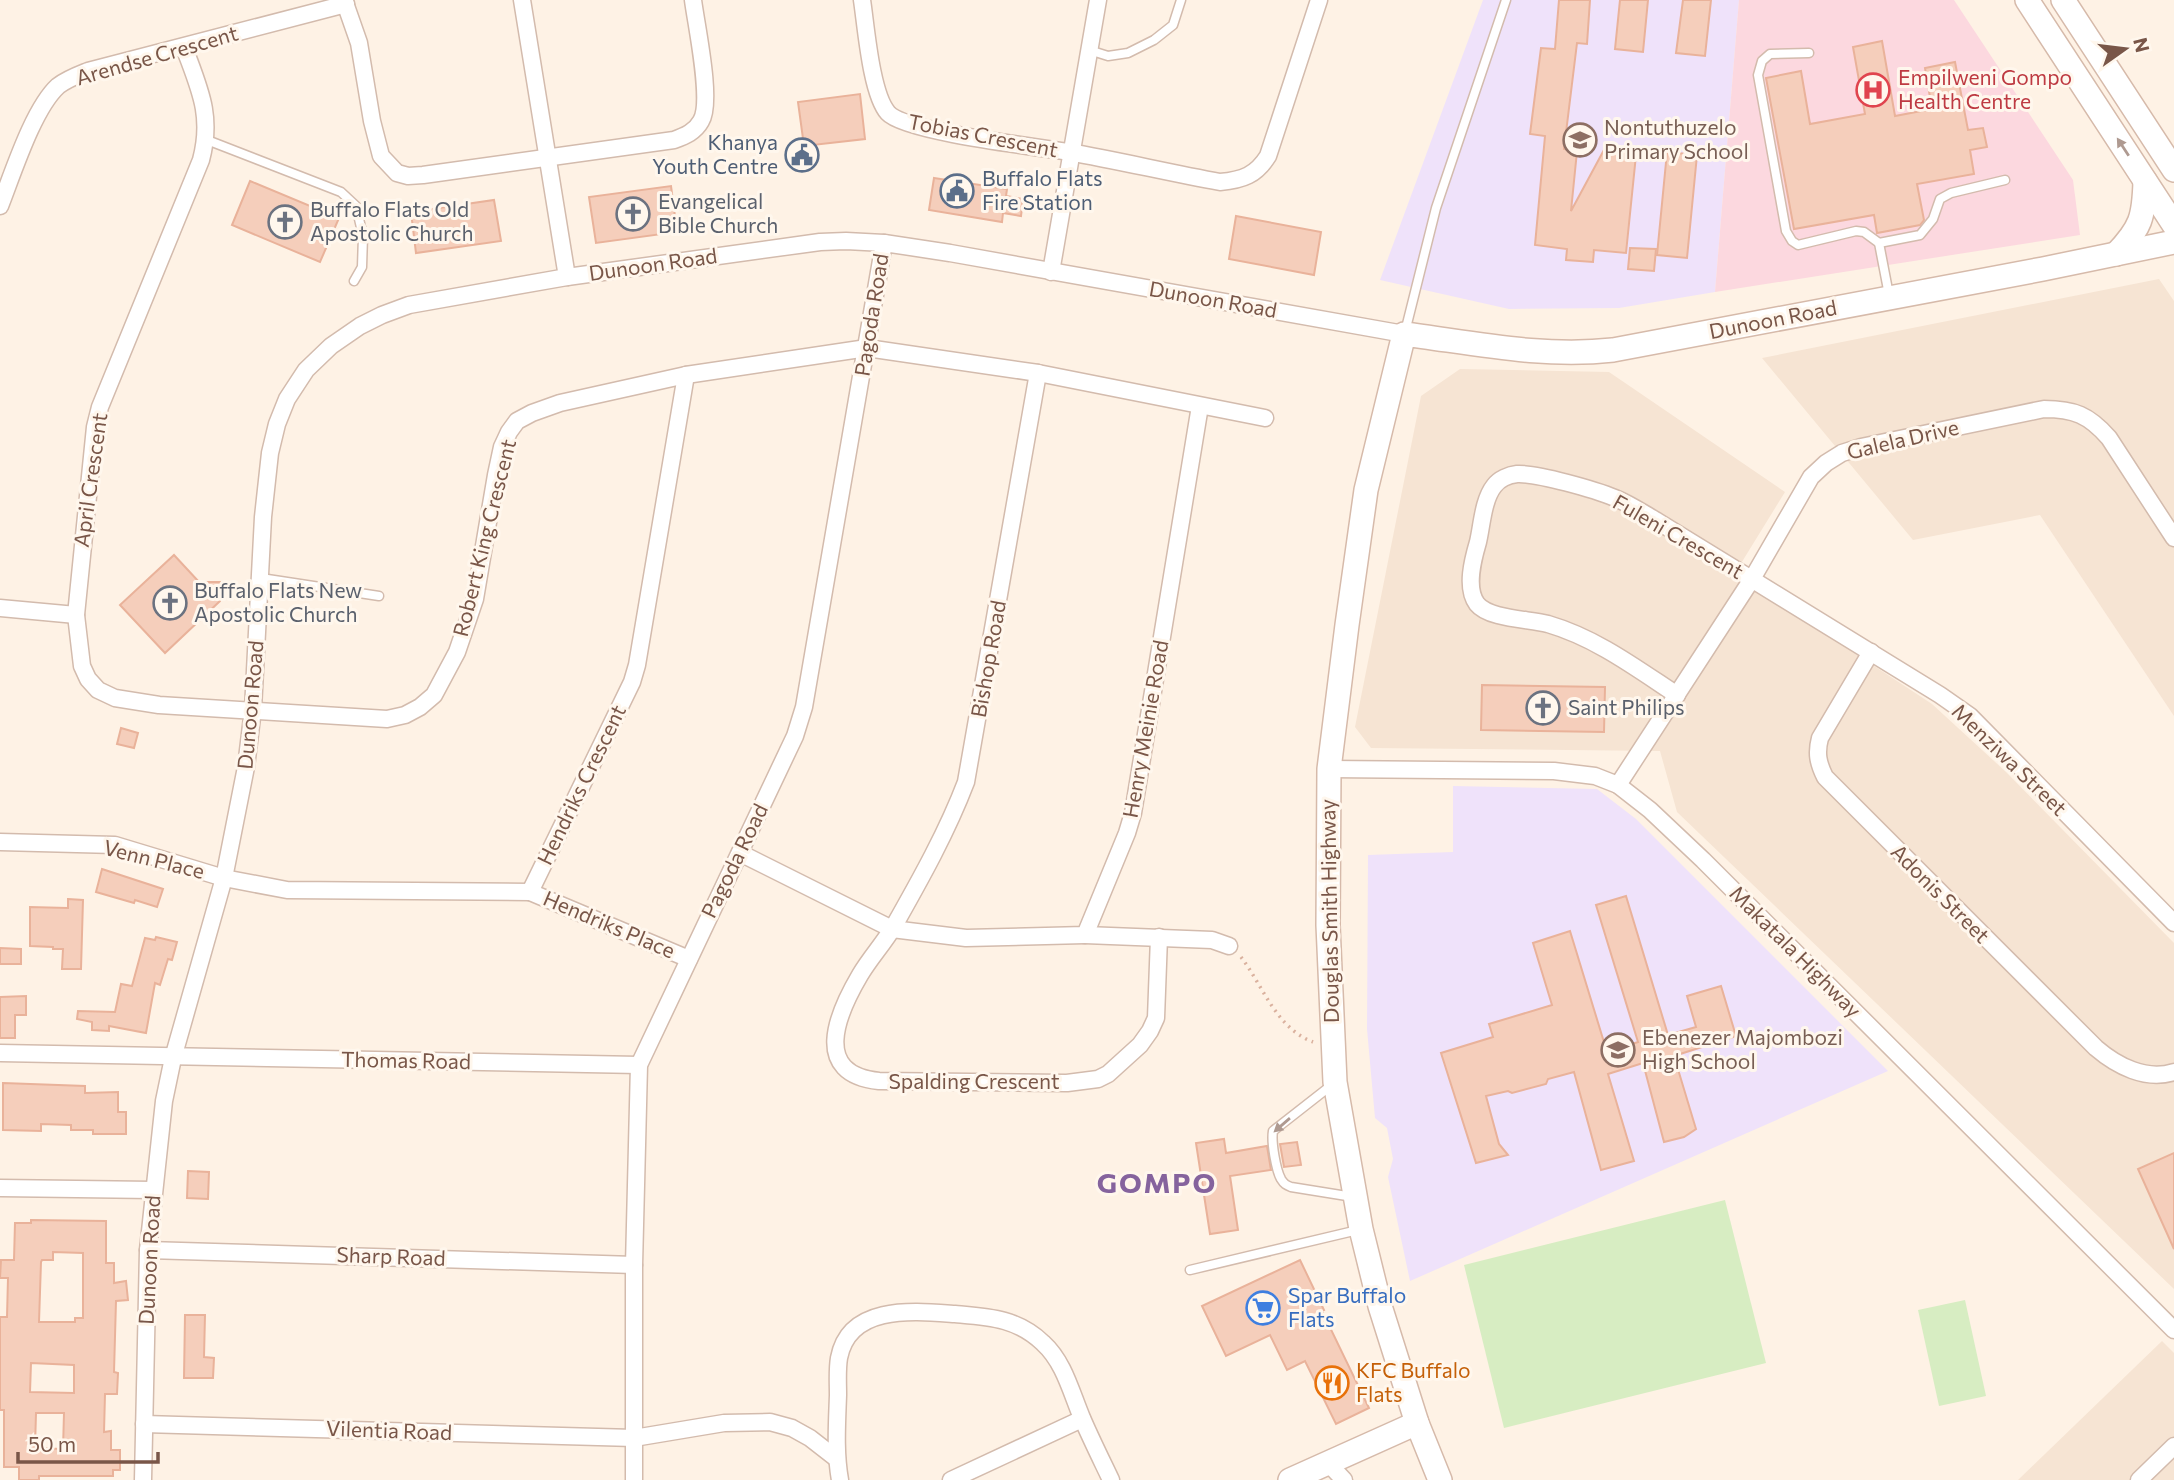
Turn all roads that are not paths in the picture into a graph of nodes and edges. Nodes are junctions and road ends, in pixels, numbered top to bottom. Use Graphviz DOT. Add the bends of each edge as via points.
graph roads {
  1 [pos="522,0"];
  2 [pos="693,0"];
  3 [pos="862,0"];
  4 [pos="1098,0"];
  5 [pos="1181,0"];
  6 [pos="1319,0"];
  7 [pos="1506,0"];
  8 [pos="2027,0"];
  9 [pos="2063,0"];
  10 [pos="345,2"];
  11 [pos="184,47"];
  12 [pos="1089,50"];
  13 [pos="1809,53"];
  14 [pos="206,140"];
  15 [pos="1071,153"];
  16 [pos="548,159"];
  17 [pos="2174,170"];
  18 [pos="2005,180"];
  19 [pos="2145,181"];
  20 [pos="0,206"];
  21 [pos="2174,225"];
  22 [pos="2174,242"];
  23 [pos="884,243"];
  24 [pos="1879,243"];
  25 [pos="2116,254"];
  26 [pos="1051,272"];
  27 [pos="566,277"];
  28 [pos="354,281"];
  29 [pos="1889,298"];
  30 [pos="1404,334"];
  31 [pos="867,348"];
  32 [pos="1038,373"];
  33 [pos="686,375"];
  34 [pos="1200,406"];
  35 [pos="1265,418"];
  36 [pos="2174,538"];
  37 [pos="261,578"];
  38 [pos="1752,579"];
  39 [pos="379,596"];
  40 [pos="0,608"];
  41 [pos="76,615"];
  42 [pos="1871,652"];
  43 [pos="1678,695"];
  44 [pos="253,709"];
  45 [pos="1329,769"];
  46 [pos="1618,785"];
  47 [pos="0,842"];
  48 [pos="740,853"];
  49 [pos="225,878"];
  50 [pos="530,892"];
  51 [pos="2174,923"];
  52 [pos="892,929"];
  53 [pos="1085,934"];
  54 [pos="1159,937"];
  55 [pos="1229,946"];
  56 [pos="689,958"];
  57 [pos="0,1053"];
  58 [pos="173,1058"];
  59 [pos="639,1065"];
  60 [pos="2174,1072"];
  61 [pos="1335,1082"];
  62 [pos="0,1188"];
  63 [pos="153,1190"];
  64 [pos="1354,1197"];
  65 [pos="1360,1229"];
  66 [pos="148,1250"];
  67 [pos="634,1265"];
  68 [pos="1190,1270"];
  69 [pos="2174,1330"];
  70 [pos="1082,1419"];
  71 [pos="1417,1423"];
  72 [pos="144,1424"];
  73 [pos="634,1438"];
  74 [pos="2174,1447"];
  75 [pos="836,1459"];
  76 [pos="1327,1462"];
  77 [pos="143,1480"];
  78 [pos="634,1480"];
  79 [pos="840,1480"];
  80 [pos="951,1480"];
  81 [pos="1111,1480"];
  82 [pos="1290,1480"];
  83 [pos="1344,1480"];
  84 [pos="1440,1480"];
  85 [pos="2139,1480"];
  1 -- 16 [label="street"];
  2 -- 16 [label="street" via="706,99 702,121 694,130 674,140"];
  3 -- 15 [label="street, Tobias Crescent" via="874,77 881,100 894,118 946,133"];
  4 -- 12 [label="street"];
  5 -- 12 [label="lane" via="1173,25 1154,40 1128,53 1108,56"];
  6 -- 15 [label="street" via="1268,156 1251,176 1220,182"];
  7 -- 30 [label="lane" via="1436,208"];
  19 -- 8 [label="street, one-way"];
  9 -- 17 [label="street"];
  10 -- 11 [label="street, Arendse Crescent"];
  10 -- 16 [label="street" via="361,52 381,156 397,173 423,175"];
  11 -- 14 [label="street, April Crescent" via="204,105"];
  11 -- 20 [label="street, Arendse Crescent" via="88,71 59,86 38,112"];
  12 -- 15 [label="street"];
  13 -- 24 [label="lane" via="1770,54 1758,75 1786,231 1798,245 1856,231"];
  14 -- 28 [label="lane" via="341,192 356,206 363,236 362,267"];
  14 -- 41 [label="street, April Crescent" via="100,407"];
  15 -- 26 [label="street"];
  16 -- 27 [label="street"];
  18 -- 24 [label="lane" via="1951,192 1940,199 1933,219 1920,235"];
  19 -- 21 [label="street"];
  19 -- 25 [label="street" via="2140,222"];
  22 -- 25 [label="street, Dunoon Road"];
  23 -- 26 [label="street, Dunoon Road"];
  23 -- 27 [label="street, Dunoon Road" via="820,242"];
  23 -- 31 [label="street, Pagoda Road"];
  24 -- 29 [label="lane"];
  25 -- 29 [label="street, Dunoon Road"];
  26 -- 30 [label="street, Dunoon Road"];
  27 -- 37 [label="street, Dunoon Road" via="409,305 382,314 331,346 306,370 287,399 270,453"];
  29 -- 30 [label="street, Dunoon Road" via="1589,353 1535,352"];
  30 -- 45 [label="street, Douglas Smith Highway" via="1364,502"];
  31 -- 32 [label="street"];
  31 -- 33 [label="street, Robert King Crescent"];
  31 -- 48 [label="street, Pagoda Road" via="804,708"];
  32 -- 34 [label="street"];
  32 -- 52 [label="street, Bishop Road" via="966,782"];
  33 -- 44 [label="street, Robert King Crescent" via="560,403 517,421 502,447 475,599 457,652 434,695 420,707 387,719"];
  33 -- 50 [label="street, Hendriks Crescent" via="632,682"];
  34 -- 35 [label="street"];
  34 -- 53 [label="street, Henry Meinie Road" via="1133,813"];
  36 -- 38 [label="street, Galela Drive" via="2096,424 2063,409 2044,409 1842,453 1811,477"];
  37 -- 39 [label="lane"];
  37 -- 44 [label="street, Dunoon Road"];
  38 -- 42 [label="street, Menziwa Street"];
  38 -- 43 [label="street, Galela Drive"];
  38 -- 43 [label="street, Fuleni Crescent" via="1616,498 1526,474 1515,474 1494,485 1472,571 1473,597 1479,606 1595,642"];
  40 -- 41 [label="street"];
  41 -- 44 [label="street, April Crescent" via="82,666 98,690 115,698 159,705"];
  42 -- 51 [label="street, Menziwa Street" via="1970,716"];
  42 -- 60 [label="street, Adonis Street" via="1820,738 1817,751 1825,777 2112,1062 2144,1074"];
  43 -- 46 [label="street, Galela Drive"];
  44 -- 49 [label="street, Dunoon Road"];
  45 -- 46 [label="street, Makatala Highway" via="1554,772 1595,776"];
  45 -- 61 [label="street, Douglas Smith Highway" via="1328,925"];
  46 -- 69 [label="street, Makatala Highway" via="1703,860"];
  47 -- 49 [label="street, Venn Place" via="115,845"];
  48 -- 52 [label="street"];
  48 -- 56 [label="street, Pagoda Road"];
  49 -- 50 [label="street" via="287,890"];
  49 -- 58 [label="street, Dunoon Road"];
  50 -- 56 [label="street, Hendriks Place"];
  52 -- 53 [label="street" via="966,938"];
  52 -- 54 [label="street, Spalding Crescent" via="860,974 837,1022 839,1063 863,1080 1067,1083 1098,1079 1140,1045 1156,1018"];
  53 -- 54 [label="street"];
  54 -- 55 [label="street" via="1212,940"];
  56 -- 59 [label="street, Pagoda Road"];
  57 -- 58 [label="street, Thomas Road"];
  58 -- 59 [label="street, Thomas Road"];
  58 -- 63 [label="street, Dunoon Road"];
  59 -- 67 [label="street, Pagoda Road"];
  61 -- 64 [label="street, Douglas Smith Highway"];
  61 -- 64 [label="lane, one-way" via="1273,1131 1273,1143 1285,1184"];
  62 -- 63 [label="street"];
  63 -- 66 [label="street, Dunoon Road"];
  64 -- 65 [label="street, Douglas Smith Highway"];
  65 -- 68 [label="lane"];
  65 -- 71 [label="street, Douglas Smith Highway"];
  66 -- 67 [label="street, Sharp Road"];
  66 -- 72 [label="street, Dunoon Road"];
  67 -- 73 [label="street, Pagoda Road"];
  70 -- 75 [label="street" via="1060,1365 1023,1327 998,1318 895,1312 857,1326 845,1341 839,1358"];
  70 -- 80 [label="street"];
  70 -- 81 [label="street"];
  71 -- 76 [label="street"];
  71 -- 84 [label="street, Douglas Smith Highway"];
  72 -- 73 [label="street, Vilentia Road"];
  72 -- 77 [label="street, Dunoon Road"];
  73 -- 75 [label="street, Vilentia Road" via="724,1423 770,1422 810,1438"];
  73 -- 78 [label="street, Pagoda Road"];
  74 -- 85 [label="street"];
  75 -- 79 [label="street"];
  76 -- 82 [label="street"];
  76 -- 83 [label="street"];
}
